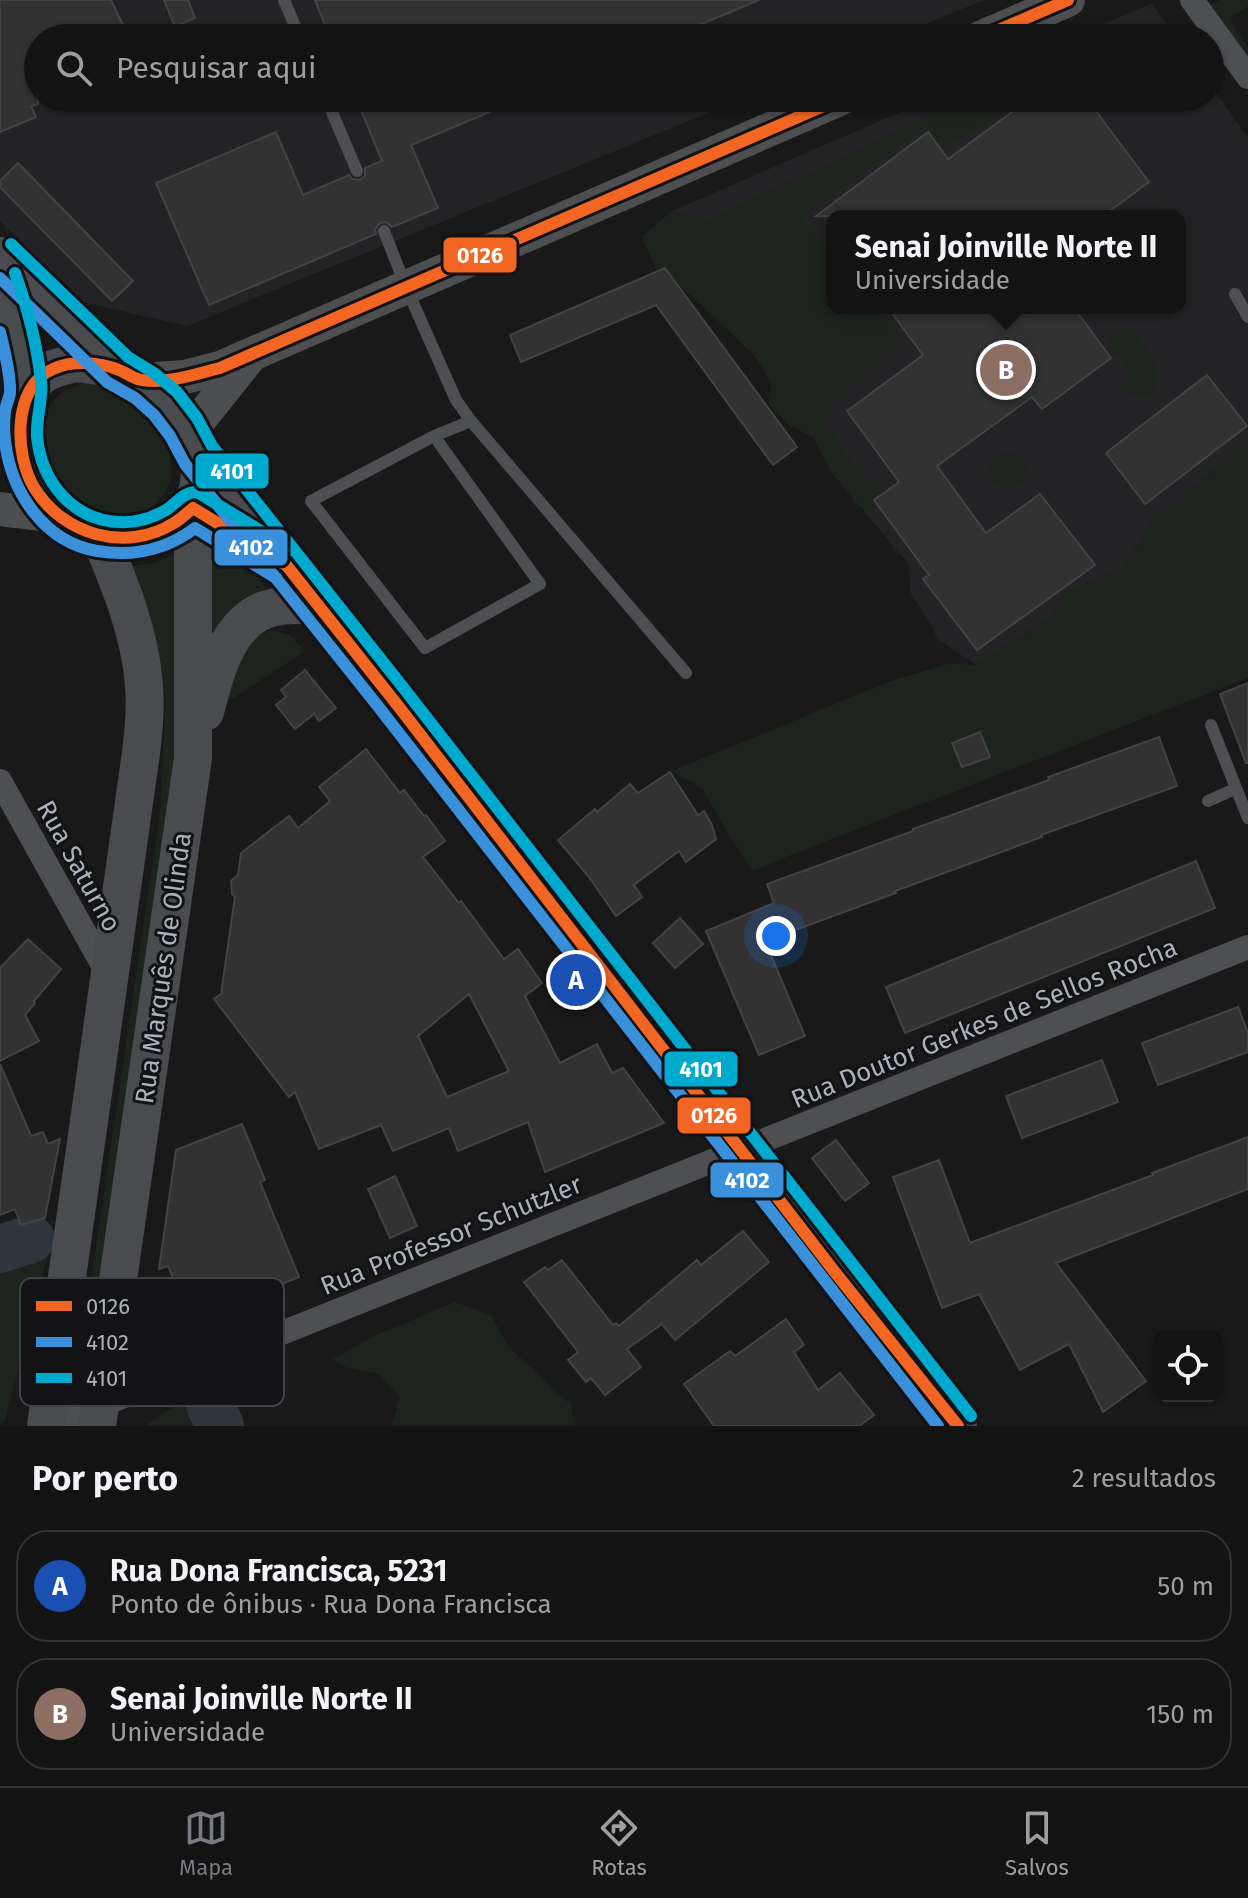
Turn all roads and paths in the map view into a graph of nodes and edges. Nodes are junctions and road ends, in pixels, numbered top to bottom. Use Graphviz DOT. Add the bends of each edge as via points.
graph roads {
  1 [pos="284,0"];
  2 [pos="1068,0"];
  3 [pos="1192,0"];
  4 [pos="294,24"];
  5 [pos="1042,24"];
  6 [pos="1209,24"];
  7 [pos="1224,44"];
  8 [pos="1248,77"];
  9 [pos="332,112"];
  10 [pos="810,112"];
  11 [pos="357,171"];
  12 [pos="384,231"];
  13 [pos="0,256"];
  14 [pos="0,279"];
  15 [pos="406,287"];
  16 [pos="1235,294"];
  17 [pos="1248,317"];
  18 [pos="253,353"];
  19 [pos="128,375"];
  20 [pos="16,414"];
  21 [pos="471,421"];
  22 [pos="434,436"];
  23 [pos="193,443"];
  24 [pos="193,508"];
  25 [pos="0,509"];
  26 [pos="57,516"];
  27 [pos="100,537"];
  28 [pos="287,566"];
  29 [pos="320,605"];
  30 [pos="686,673"];
  31 [pos="1211,725"];
  32 [pos="193,758"];
  33 [pos="0,781"];
  34 [pos="1235,789"];
  35 [pos="1208,801"];
  36 [pos="1248,818"];
  37 [pos="1248,947"];
  38 [pos="110,978"];
  39 [pos="741,1150"];
  40 [pos="68,1278"];
  41 [pos="118,1278"];
  42 [pos="284,1339"];
  43 [pos="50,1406"];
  44 [pos="122,1406"];
  45 [pos="98,1416"];
  46 [pos="47,1426"];
  47 [pos="958,1426"];
  1 -- 4 [label="lane"];
  2 -- 5 [label="main road"];
  3 -- 6 [label="street"];
  7 -- 8 [label="street"];
  9 -- 11 [label="lane"];
  10 -- 15 [label="main road"];
  12 -- 15 [label="lane"];
  13 -- 19 [label="main road"];
  14 -- 20 [label="main road" via="17,329"];
  15 -- 18 [label="main road"];
  15 -- 21 [label="lane" via="456,400"];
  16 -- 17 [label="lane"];
  18 -- 19 [label="main road" via="185,377"];
  18 -- 23 [label="main road"];
  19 -- 20 [label="main road" via="75,363 55,368 39,377"];
  19 -- 23 [label="main road" via="161,397"];
  20 -- 26 [label="main road" via="33,486"];
  21 -- 22 [label="lane"];
  21 -- 30 [label="lane"];
  22 -- 22 [label="lane" via="311,501 425,648 540,584"];
  23 -- 24 [label="main road" via="200,483"];
  23 -- 28 [label="main road"];
  24 -- 27 [label="main road" via="164,530 145,536"];
  24 -- 28 [label="main road"];
  24 -- 32 [label="main road, Rua Marquês de Olinda"];
  25 -- 26 [label="main road"];
  26 -- 27 [label="main road"];
  27 -- 38 [label="main road, Rua Marquês de Olinda" via="123,591 137,644 145,714"];
  28 -- 29 [label="main road"];
  29 -- 32 [label="main road" via="279,606 255,615 235,634 214,677"];
  29 -- 39 [label="main road"];
  31 -- 34 [label="lane"];
  32 -- 41 [label="main road, Rua Marquês de Olinda"];
  33 -- 38 [label="street, Rua Saturno"];
  34 -- 35 [label="lane"];
  34 -- 36 [label="lane"];
  37 -- 39 [label="street, Rua Doutor Gerkes de Sellos Rocha"];
  38 -- 40 [label="main road, Rua Marquês de Olinda"];
  39 -- 42 [label="street, Rua Professor Schutzler"];
  39 -- 47 [label="main road"];
  43 -- 46 [label="main road, Rua Marquês de Olinda"];
  44 -- 45 [label="street, Rua Professor Schutzler"];
  45 -- 46 [label="street, Rua Professor Schutzler"];
}
